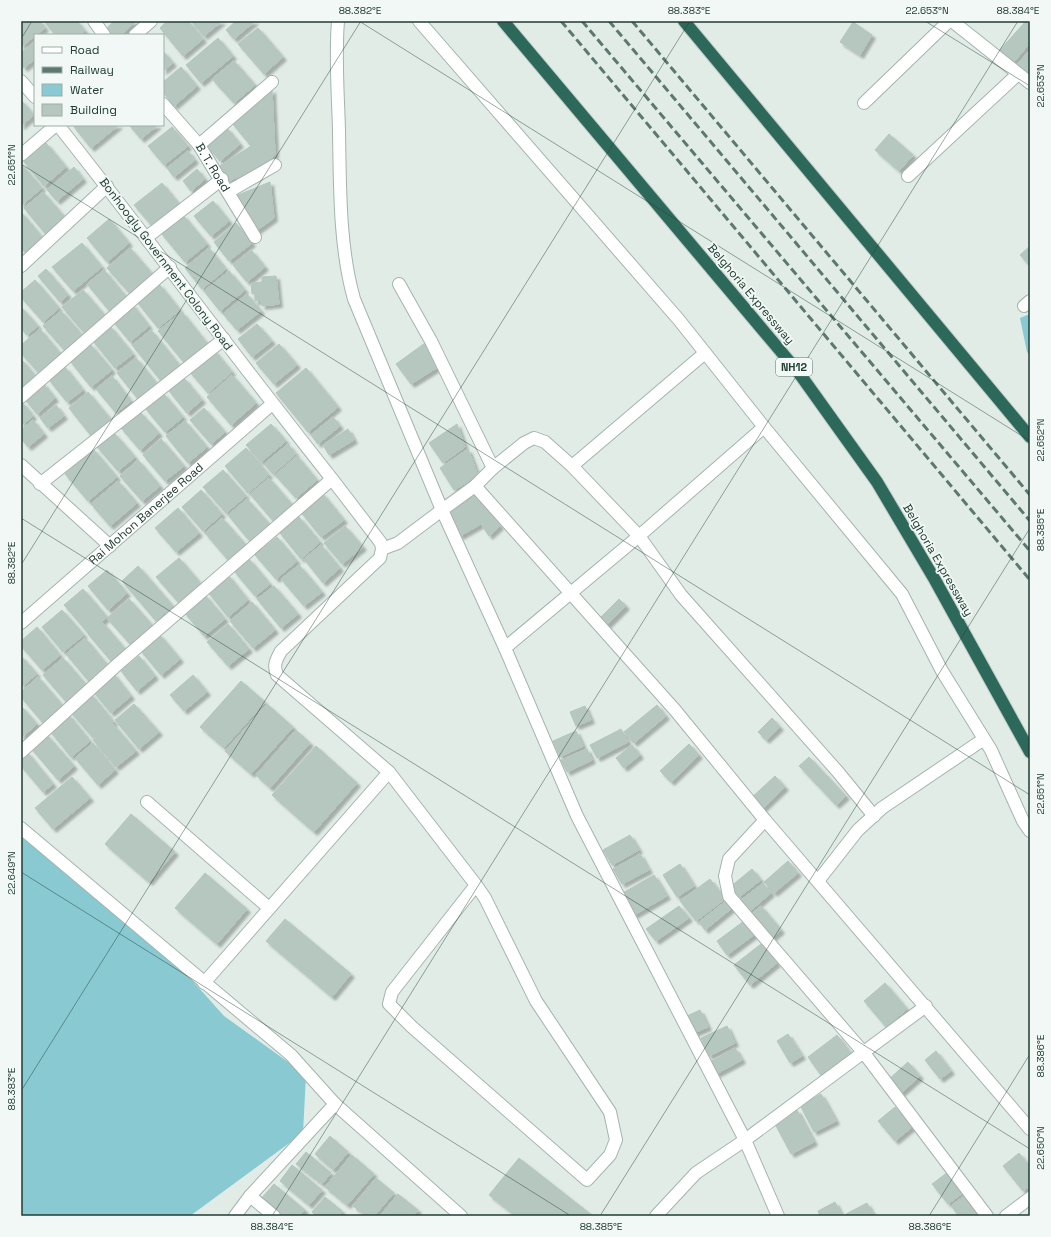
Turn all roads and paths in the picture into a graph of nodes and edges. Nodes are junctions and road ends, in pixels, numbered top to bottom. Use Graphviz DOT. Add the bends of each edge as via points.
graph roads {
  1 [pos="94,21"];
  2 [pos="151,21"];
  3 [pos="338,21"];
  4 [pos="419,21"];
  5 [pos="503,21"];
  6 [pos="684,21"];
  7 [pos="950,21"];
  8 [pos="103,34"];
  9 [pos="136,34"];
  10 [pos="1018,74"];
  11 [pos="21,80"];
  12 [pos="272,82"];
  13 [pos="1030,83"];
  14 [pos="34,96"];
  15 [pos="864,103"];
  16 [pos="164,105"];
  17 [pos="56,126"];
  18 [pos="58,126"];
  19 [pos="199,144"];
  20 [pos="21,155"];
  21 [pos="275,165"];
  22 [pos="908,176"];
  23 [pos="222,180"];
  24 [pos="107,186"];
  25 [pos="228,192"];
  26 [pos="147,237"];
  27 [pos="255,237"];
  28 [pos="21,266"];
  29 [pos="170,267"];
  30 [pos="399,284"];
  31 [pos="224,339"];
  32 [pos="705,353"];
  33 [pos="21,397"];
  34 [pos="272,404"];
  35 [pos="764,427"];
  36 [pos="1030,437"];
  37 [pos="21,465"];
  38 [pos="572,466"];
  39 [pos="492,468"];
  40 [pos="332,479"];
  41 [pos="40,484"];
  42 [pos="475,486"];
  43 [pos="442,510"];
  44 [pos="639,536"];
  45 [pos="110,546"];
  46 [pos="382,549"];
  47 [pos="572,592"];
  48 [pos="21,623"];
  49 [pos="505,648"];
  50 [pos="984,739"];
  51 [pos="21,752"];
  52 [pos="1030,752"];
  53 [pos="389,772"];
  54 [pos="148,802"];
  55 [pos="874,816"];
  56 [pos="765,820"];
  57 [pos="21,828"];
  58 [pos="1030,831"];
  59 [pos="818,881"];
  60 [pos="476,885"];
  61 [pos="269,908"];
  62 [pos="204,983"];
  63 [pos="926,1006"];
  64 [pos="864,1053"];
  65 [pos="335,1104"];
  66 [pos="1030,1129"];
  67 [pos="745,1140"];
  68 [pos="250,1196"];
  69 [pos="1030,1198"];
  70 [pos="235,1216"];
  71 [pos="274,1216"];
  72 [pos="462,1216"];
  73 [pos="656,1216"];
  74 [pos="778,1216"];
  75 [pos="987,1216"];
  76 [pos="1006,1216"];
  1 -- 8 [label="street"];
  2 -- 9 [label="street"];
  3 -- 43 [label="street" via="341,203 348,276 357,306"];
  4 -- 32 [label="street"];
  5 -- 52 [label="highway, Belghoria Expressway / NH12" via="799,373 839,428 877,482 908,534"];
  6 -- 36 [label="highway"];
  7 -- 10 [label="street"];
  7 -- 15 [label="street"];
  10 -- 13 [label="street"];
  10 -- 22 [label="street"];
  11 -- 14 [label="street"];
  12 -- 19 [label="street"];
  16 -- 19 [label="street, B. T. Road"];
  17 -- 20 [label="street"];
  18 -- 24 [label="street, Bonhoogly Government Colony Road"];
  19 -- 23 [label="street, B. T. Road"];
  21 -- 25 [label="street"];
  23 -- 25 [label="street, B. T. Road"];
  23 -- 26 [label="street"];
  24 -- 26 [label="street, Bonhoogly Government Colony Road"];
  24 -- 28 [label="street"];
  25 -- 27 [label="street, B. T. Road"];
  26 -- 29 [label="street, Bonhoogly Government Colony Road"];
  29 -- 31 [label="street, Bonhoogly Government Colony Road"];
  29 -- 33 [label="street"];
  30 -- 39 [label="street" via="431,341"];
  31 -- 34 [label="street, Bonhoogly Government Colony Road"];
  31 -- 41 [label="street"];
  32 -- 35 [label="street"];
  32 -- 38 [label="street"];
  34 -- 40 [label="street, Bonhoogly Government Colony Road"];
  34 -- 45 [label="street, Rai Mohon Banerjee Road"];
  35 -- 44 [label="street"];
  35 -- 50 [label="street" via="902,594 942,671"];
  37 -- 41 [label="street"];
  38 -- 39 [label="street" via="544,442 534,438"];
  38 -- 44 [label="street"];
  39 -- 42 [label="street"];
  40 -- 46 [label="street, Bonhoogly Government Colony Road" via="381,543"];
  40 -- 51 [label="street"];
  41 -- 45 [label="street"];
  42 -- 43 [label="street"];
  42 -- 47 [label="street"];
  43 -- 46 [label="street" via="398,544"];
  43 -- 49 [label="street"];
  44 -- 47 [label="street"];
  44 -- 55 [label="street" via="681,595"];
  45 -- 48 [label="street, Rai Mohon Banerjee Road"];
  46 -- 53 [label="street" via="375,564 281,651 274,668 277,676"];
  47 -- 49 [label="street"];
  47 -- 56 [label="street" via="675,710"];
  49 -- 67 [label="street" via="577,816"];
  50 -- 55 [label="street"];
  50 -- 58 [label="street"];
  53 -- 60 [label="street"];
  53 -- 61 [label="street"];
  54 -- 61 [label="street"];
  55 -- 59 [label="street" via="858,830"];
  56 -- 59 [label="street"];
  56 -- 64 [label="street" via="729,858 725,876 729,896"];
  57 -- 62 [label="street"];
  59 -- 63 [label="street"];
  60 -- 60 [label="street" via="485,898 536,1001 610,1112 616,1140 610,1155 587,1180 389,1004 392,992"];
  61 -- 62 [label="street"];
  62 -- 65 [label="street" via="291,1056"];
  63 -- 64 [label="street"];
  63 -- 66 [label="street"];
  64 -- 67 [label="street"];
  64 -- 75 [label="street"];
  65 -- 68 [label="street"];
  65 -- 72 [label="street"];
  67 -- 73 [label="street" via="696,1173"];
  67 -- 74 [label="street"];
  68 -- 70 [label="street"];
  68 -- 71 [label="street"];
  69 -- 76 [label="street"];
}
